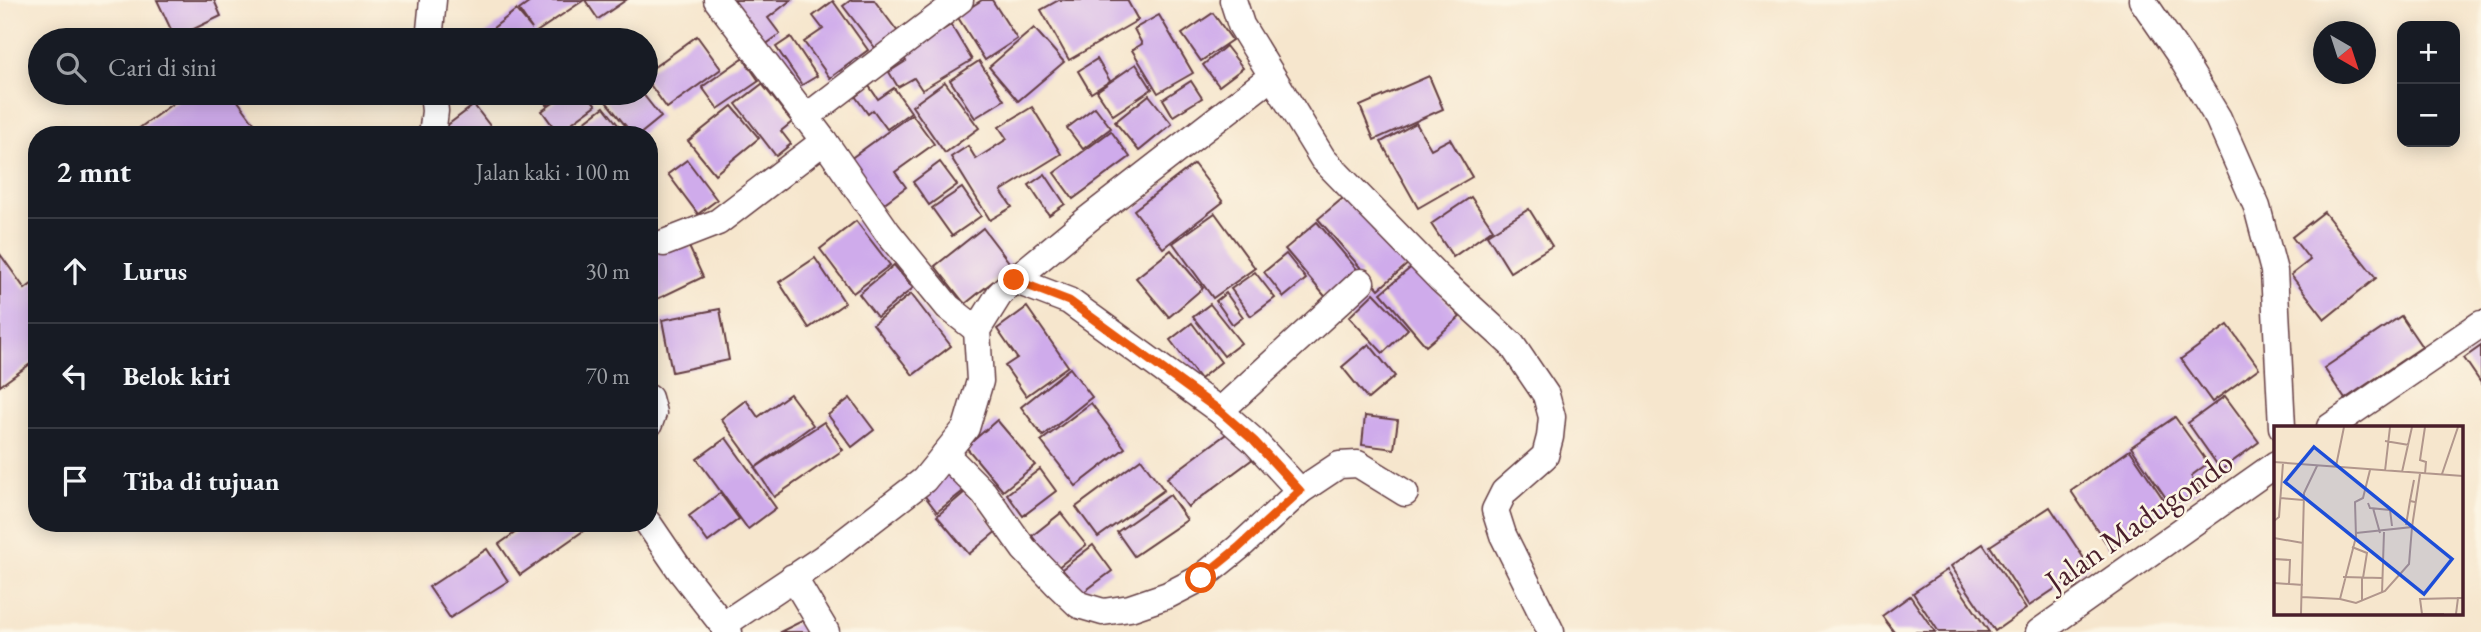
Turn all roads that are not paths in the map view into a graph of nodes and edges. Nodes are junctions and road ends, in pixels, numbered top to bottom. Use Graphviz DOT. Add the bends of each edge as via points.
graph roads {
  1 [pos="433,0"];
  2 [pos="717,0"];
  3 [pos="960,0"];
  4 [pos="1233,0"];
  5 [pos="2142,0"];
  6 [pos="430,28"];
  7 [pos="1271,77"];
  8 [pos="434,105"];
  9 [pos="805,118"];
  10 [pos="433,126"];
  11 [pos="824,141"];
  12 [pos="664,243"];
  13 [pos="1014,280"];
  14 [pos="1362,282"];
  15 [pos="2481,324"];
  16 [pos="977,330"];
  17 [pos="1220,411"];
  18 [pos="2282,426"];
  19 [pos="2331,426"];
  20 [pos="945,454"];
  21 [pos="2274,466"];
  22 [pos="1300,491"];
  23 [pos="1405,493"];
  24 [pos="655,532"];
  25 [pos="793,578"];
  26 [pos="2066,624"];
  27 [pos="726,628"];
  28 [pos="826,632"];
  29 [pos="1550,632"];
  30 [pos="2039,632"];
  1 -- 6 [label="street"];
  2 -- 9 [label="street"];
  3 -- 9 [label="street"];
  4 -- 7 [label="street" via="1241,25"];
  5 -- 18 [label="street" via="2218,118 2257,207 2274,271"];
  7 -- 13 [label="street"];
  7 -- 29 [label="street" via="1323,159 1511,345 1546,395 1552,417 1545,456 1504,492 1495,510"];
  8 -- 10 [label="street"];
  9 -- 11 [label="street"];
  11 -- 12 [label="street" via="718,222"];
  11 -- 16 [label="street" via="888,233 948,307"];
  13 -- 16 [label="street"];
  13 -- 17 [label="street" via="1069,301"];
  14 -- 17 [label="street"];
  15 -- 19 [label="street"];
  16 -- 20 [label="street" via="980,381 966,428"];
  17 -- 22 [label="street"];
  20 -- 22 [label="street" via="984,493 1024,549 1057,584 1079,606 1103,612 1168,595 1201,578"];
  20 -- 25 [label="street" via="923,480 873,521"];
  21 -- 26 [label="street, Jalan Madugondo"];
  22 -- 23 [label="street" via="1339,465 1358,464"];
  24 -- 27 [label="street"];
  25 -- 27 [label="street"];
  25 -- 28 [label="street"];
  26 -- 30 [label="street, Jalan Madugondo"];
}
